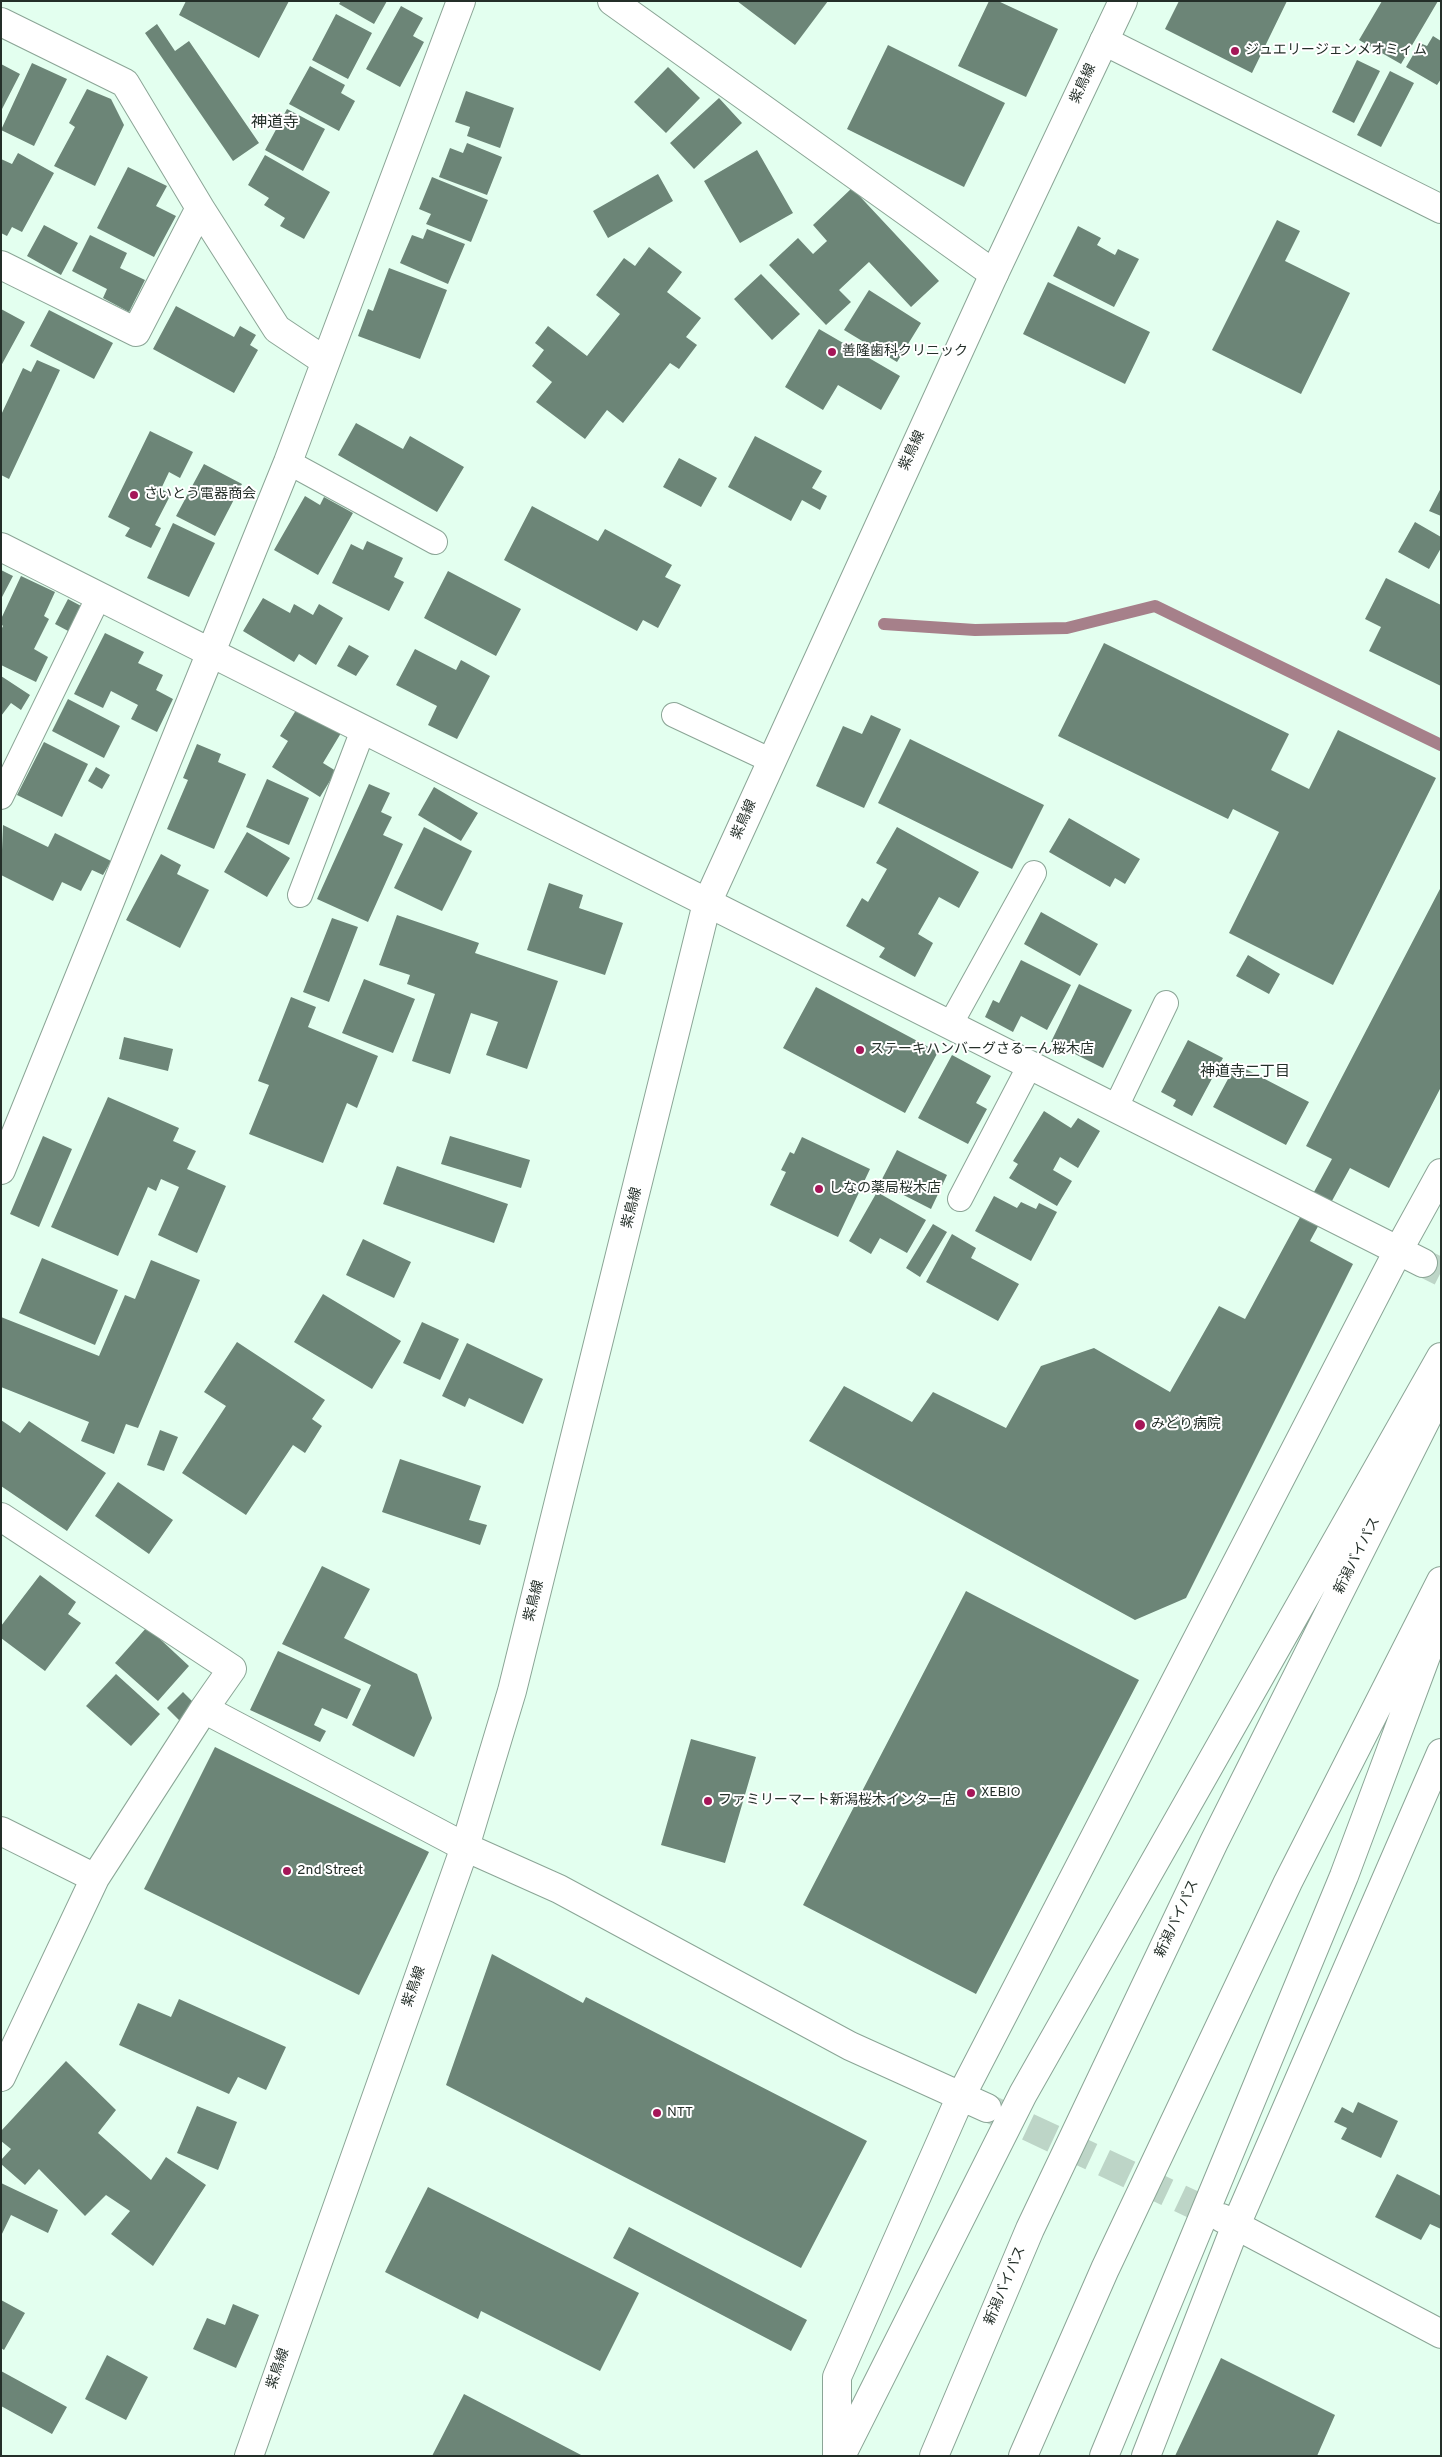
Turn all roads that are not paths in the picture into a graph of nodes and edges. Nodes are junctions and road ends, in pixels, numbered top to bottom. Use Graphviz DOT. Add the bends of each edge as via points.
graph roads {
  1 [pos="462,1"];
  2 [pos="612,1"];
  3 [pos="1123,1"];
  4 [pos="1,22"];
  5 [pos="1104,42"];
  6 [pos="200,208"];
  7 [pos="1441,209"];
  8 [pos="1,265"];
  9 [pos="994,274"];
  10 [pos="325,361"];
  11 [pos="288,462"];
  12 [pos="435,542"];
  13 [pos="1,547"];
  14 [pos="99,596"];
  15 [pos="211,654"];
  16 [pos="674,715"];
  17 [pos="363,730"];
  18 [pos="772,761"];
  19 [pos="1,797"];
  20 [pos="1034,873"];
  21 [pos="300,895"];
  22 [pos="708,903"];
  23 [pos="1166,1003"];
  24 [pos="950,1025"];
  25 [pos="1030,1065"];
  26 [pos="1115,1109"];
  27 [pos="1,1170"];
  28 [pos="1441,1173"];
  29 [pos="960,1199"];
  30 [pos="1398,1251"];
  31 [pos="1423,1263"];
  32 [pos="1441,1357"];
  33 [pos="1441,1392"];
  34 [pos="1,1517"];
  35 [pos="1441,1581"];
  36 [pos="1441,1616"];
  37 [pos="204,1709"];
  38 [pos="1441,1753"];
  39 [pos="1,1831"];
  40 [pos="464,1847"];
  41 [pos="95,1878"];
  42 [pos="1,2077"];
  43 [pos="962,2096"];
  44 [pos="987,2108"];
  45 [pos="1229,2222"];
  46 [pos="1441,2334"];
  47 [pos="249,2456"];
  48 [pos="837,2456"];
  49 [pos="841,2456"];
  50 [pos="934,2456"];
  51 [pos="1023,2456"];
  52 [pos="1104,2456"];
  53 [pos="1146,2456"];
  1 -- 10 [label="main road"];
  2 -- 9 [label="main road"];
  3 -- 5 [label="main road, 紫鳥線"];
  4 -- 6 [label="main road" via="125,83"];
  5 -- 7 [label="main road"];
  5 -- 9 [label="main road, 紫鳥線"];
  6 -- 8 [label="main road" via="136,332"];
  6 -- 10 [label="main road" via="277,329"];
  9 -- 18 [label="main road, 紫鳥線"];
  10 -- 11 [label="main road"];
  11 -- 12 [label="lane"];
  11 -- 15 [label="main road"];
  13 -- 14 [label="main road"];
  14 -- 15 [label="main road"];
  14 -- 19 [label="lane"];
  15 -- 17 [label="main road"];
  15 -- 27 [label="main road"];
  16 -- 18 [label="lane"];
  17 -- 21 [label="lane"];
  17 -- 22 [label="main road"];
  18 -- 22 [label="main road, 紫鳥線"];
  20 -- 24 [label="lane"];
  22 -- 24 [label="main road"];
  22 -- 40 [label="main road, 紫鳥線" via="512,1691"];
  23 -- 26 [label="lane"];
  24 -- 25 [label="main road"];
  25 -- 26 [label="main road"];
  25 -- 29 [label="lane"];
  26 -- 30 [label="main road"];
  28 -- 30 [label="main road"];
  30 -- 31 [label="main road"];
  30 -- 43 [label="main road"];
  32 -- 49 [label="main road" via="1023,2094"];
  33 -- 50 [label="main road, 新潟バイパス" via="1206,1860 1030,2229"];
  34 -- 37 [label="main road" via="232,1669"];
  35 -- 51 [label="main road" via="1284,1891 1105,2269"];
  36 -- 52 [label="main road" via="1344,1876"];
  37 -- 40 [label="main road"];
  37 -- 41 [label="main road"];
  38 -- 45 [label="main road"];
  39 -- 41 [label="main road"];
  40 -- 43 [label="main road" via="559,1889 850,2046"];
  40 -- 47 [label="main road, 紫鳥線"];
  41 -- 42 [label="main road"];
  43 -- 44 [label="main road"];
  43 -- 48 [label="main road" via="837,2377"];
  45 -- 46 [label="main road"];
  45 -- 53 [label="main road"];
}
